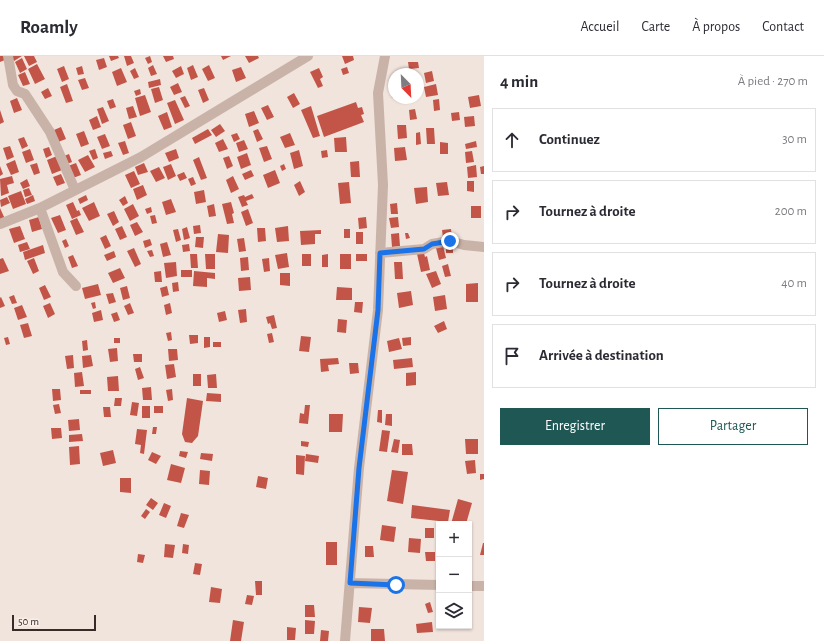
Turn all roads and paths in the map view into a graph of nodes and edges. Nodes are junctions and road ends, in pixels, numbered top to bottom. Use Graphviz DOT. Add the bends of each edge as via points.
graph roads {
  1 [pos="8,56"];
  2 [pos="308,56"];
  3 [pos="385,56"];
  4 [pos="75,190"];
  5 [pos="40,208"];
  6 [pos="0,224"];
  7 [pos="484,247"];
  8 [pos="380,253"];
  9 [pos="76,286"];
  10 [pos="350,583"];
  11 [pos="436,585"];
  12 [pos="472,586"];
  13 [pos="484,586"];
  14 [pos="345,641"];
  1 -- 4 [label="street" via="13,85 17,91 25,94 50,132"];
  2 -- 4 [label="street" via="142,157"];
  3 -- 8 [label="street" via="378,93 383,185"];
  4 -- 5 [label="street"];
  5 -- 6 [label="street"];
  5 -- 9 [label="street" via="64,272"];
  7 -- 8 [label="street" via="450,241 432,244 424,249"];
  8 -- 10 [label="street" via="378,310 359,468"];
  10 -- 11 [label="street"];
  10 -- 14 [label="street"];
  12 -- 13 [label="street"];
}
